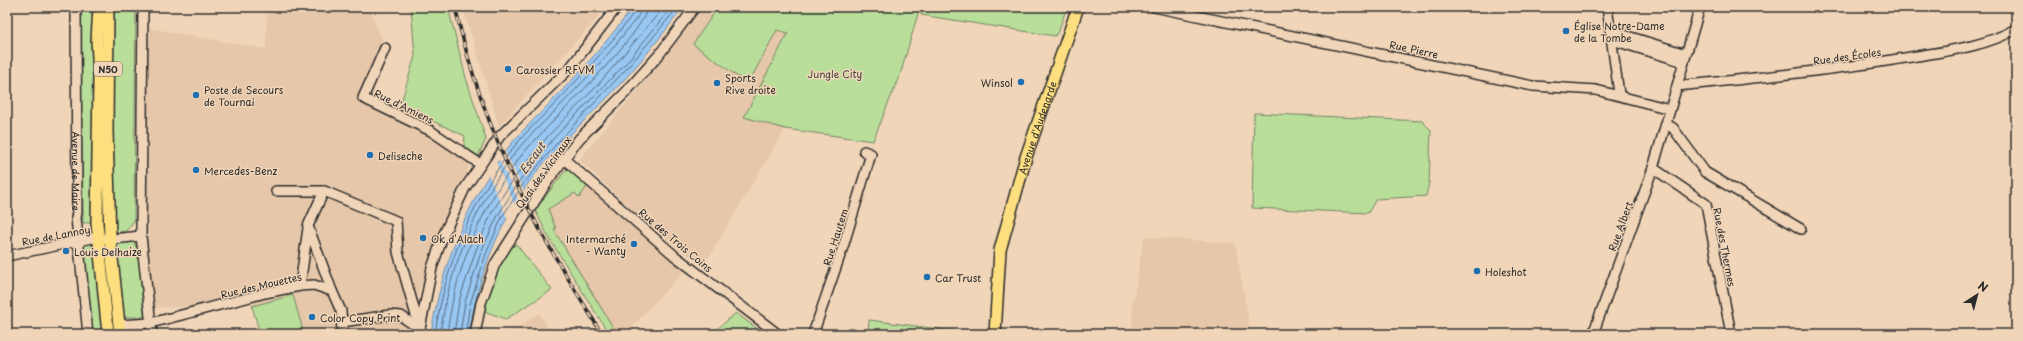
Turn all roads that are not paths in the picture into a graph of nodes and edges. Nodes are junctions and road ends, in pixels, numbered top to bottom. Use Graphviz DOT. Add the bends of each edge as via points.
graph roads {
  1 [pos="76,7"];
  2 [pos="99,7"];
  3 [pos="108,7"];
  4 [pos="143,7"];
  5 [pos="617,7"];
  6 [pos="695,7"];
  7 [pos="1078,7"];
  8 [pos="1154,7"];
  9 [pos="1607,7"];
  10 [pos="1700,7"];
  11 [pos="2016,29"];
  12 [pos="1611,36"];
  13 [pos="385,48"];
  14 [pos="1685,58"];
  15 [pos="1677,86"];
  16 [pos="1619,94"];
  17 [pos="1670,109"];
  18 [pos="1666,124"];
  19 [pos="864,151"];
  20 [pos="564,159"];
  21 [pos="480,164"];
  22 [pos="1652,168"];
  23 [pos="324,191"];
  24 [pos="276,192"];
  25 [pos="308,226"];
  26 [pos="1801,229"];
  27 [pos="141,236"];
  28 [pos="98,238"];
  29 [pos="110,239"];
  30 [pos="77,240"];
  31 [pos="7,256"];
  32 [pos="300,286"];
  33 [pos="332,291"];
  34 [pos="342,322"];
  35 [pos="151,323"];
  36 [pos="120,329"];
  37 [pos="420,332"];
  38 [pos="88,334"];
  39 [pos="108,334"];
  40 [pos="152,334"];
  41 [pos="342,334"];
  42 [pos="410,334"];
  43 [pos="475,334"];
  44 [pos="778,334"];
  45 [pos="813,334"];
  46 [pos="995,334"];
  47 [pos="1593,334"];
  48 [pos="1731,334"];
  1 -- 30 [label="street, Avenue de Maire"];
  2 -- 28 [label="main road, Avenue de Maire / N50"];
  3 -- 29 [label="main road, N50"];
  4 -- 27 [label="street"];
  5 -- 21 [label="street" via="570,68 500,136"];
  6 -- 20 [label="street, Quai des Vicinaux" via="639,77 579,139"];
  7 -- 46 [label="main road, Avenue d'Audenarde" via="1026,157 1000,250"];
  8 -- 16 [label="street, Rue Pierre" via="1533,86"];
  9 -- 12 [label="street"];
  10 -- 14 [label="street, Rue Albert"];
  11 -- 15 [label="street, Rue des Écoles" via="2001,38 1970,46 1839,69"];
  12 -- 14 [label="street"];
  12 -- 16 [label="street"];
  13 -- 21 [label="street, Rue d'Amiens" via="362,98 431,131"];
  14 -- 15 [label="street, Rue Albert"];
  15 -- 17 [label="street, Rue Albert"];
  16 -- 17 [label="street, Rue Pierre"];
  17 -- 18 [label="street, Rue Albert"];
  18 -- 22 [label="street, Rue Albert"];
  18 -- 26 [label="street" via="1673,128 1705,172"];
  19 -- 45 [label="street, Rue Hautem" via="872,154"];
  20 -- 43 [label="street, Quai des Vicinaux" via="495,264 486,287"];
  20 -- 44 [label="street, Rue des Trois Coins" via="675,256"];
  21 -- 37 [label="street" via="443,236 427,288"];
  22 -- 47 [label="street, Rue Albert"];
  22 -- 48 [label="street, Rue des Thermes" via="1706,204"];
  23 -- 24 [label="street"];
  23 -- 25 [label="street"];
  23 -- 37 [label="street" via="396,221 398,252"];
  25 -- 32 [label="street"];
  25 -- 33 [label="street"];
  27 -- 29 [label="street, Rue de Lannoy"];
  27 -- 35 [label="street"];
  28 -- 29 [label="street, Rue de Lannoy"];
  28 -- 30 [label="street, Rue de Lannoy"];
  28 -- 39 [label="main road, Avenue de Maire / N50"];
  29 -- 36 [label="main road, N50"];
  30 -- 31 [label="street, Rue de Lannoy"];
  30 -- 38 [label="street, Avenue de Maire"];
  32 -- 33 [label="street, Rue des Mouettes" via="314,285"];
  32 -- 35 [label="street, Rue des Mouettes"];
  33 -- 34 [label="street" via="341,311"];
  34 -- 37 [label="street" via="390,315 401,316"];
  34 -- 41 [label="street"];
  35 -- 36 [label="street"];
  35 -- 40 [label="street"];
  37 -- 42 [label="street"];
}
